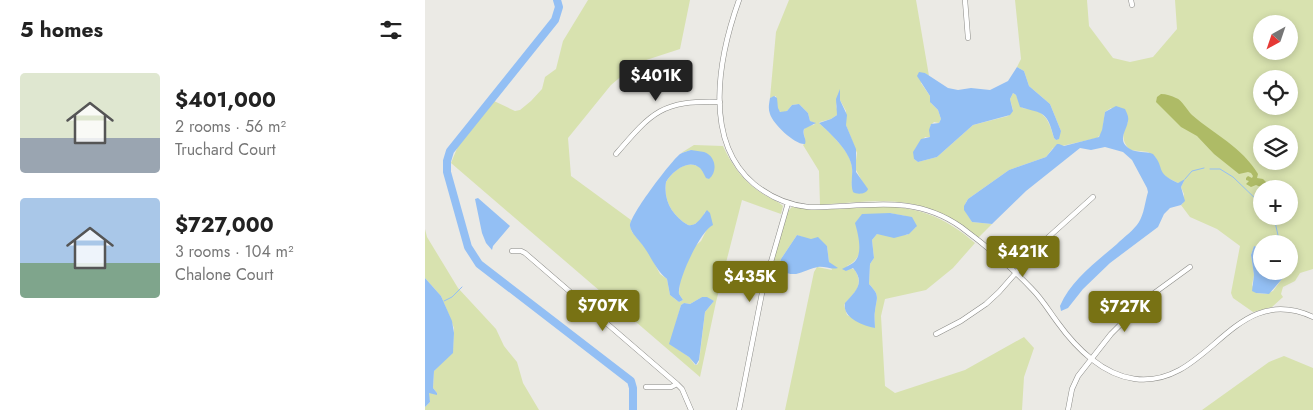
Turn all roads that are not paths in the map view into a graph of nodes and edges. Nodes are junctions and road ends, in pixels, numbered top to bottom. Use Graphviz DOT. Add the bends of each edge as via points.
graph roads {
  1 [pos="739,0"];
  2 [pos="965,0"];
  3 [pos="968,38"];
  4 [pos="720,102"];
  5 [pos="616,154"];
  6 [pos="1093,197"];
  7 [pos="788,203"];
  8 [pos="512,251"];
  9 [pos="1190,266"];
  10 [pos="1015,273"];
  11 [pos="1313,317"];
  12 [pos="936,334"];
  13 [pos="1091,358"];
  14 [pos="677,384"];
  15 [pos="646,387"];
  16 [pos="691,410"];
  17 [pos="739,410"];
  18 [pos="1068,410"];
  1 -- 4 [label="street" via="725,54"];
  2 -- 3 [label="street"];
  4 -- 5 [label="street" via="688,102 665,109 641,125"];
  4 -- 7 [label="street" via="724,137 737,165 757,186"];
  6 -- 10 [label="street" via="1059,225"];
  7 -- 10 [label="street" via="811,207 882,203 919,208 961,228"];
  7 -- 17 [label="street" via="762,293"];
  8 -- 14 [label="street" via="525,253"];
  9 -- 13 [label="street" via="1139,305"];
  10 -- 12 [label="street" via="981,308"];
  10 -- 13 [label="street"];
  11 -- 13 [label="street" via="1287,309 1261,312 1243,320 1187,366 1157,378 1125,377"];
  13 -- 18 [label="street" via="1075,382"];
  14 -- 15 [label="street"];
  14 -- 16 [label="street"];
}
